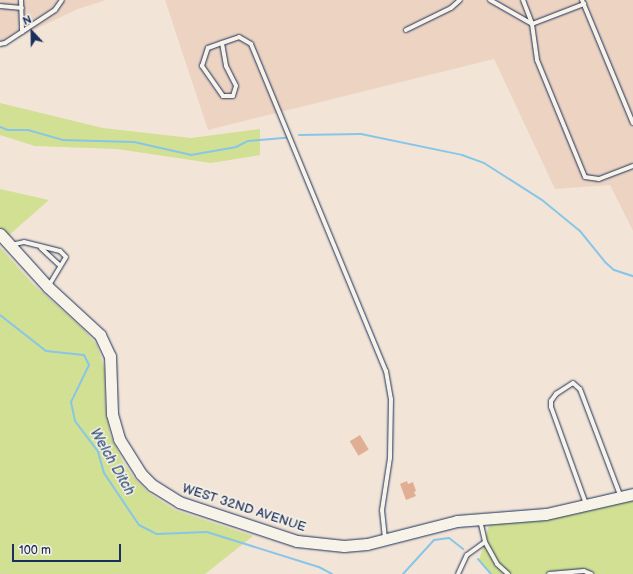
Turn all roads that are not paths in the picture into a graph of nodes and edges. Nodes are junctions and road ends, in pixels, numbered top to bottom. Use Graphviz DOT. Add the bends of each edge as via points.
graph roads {
  1 [pos="22,0"];
  2 [pos="62,0"];
  3 [pos="460,0"];
  4 [pos="490,0"];
  5 [pos="524,0"];
  6 [pos="583,2"];
  7 [pos="0,6"];
  8 [pos="22,8"];
  9 [pos="532,24"];
  10 [pos="406,30"];
  11 [pos="22,32"];
  12 [pos="222,43"];
  13 [pos="0,44"];
  14 [pos="631,112"];
  15 [pos="633,123"];
  16 [pos="633,166"];
  17 [pos="0,234"];
  18 [pos="11,245"];
  19 [pos="40,248"];
  20 [pos="60,265"];
  21 [pos="48,287"];
  22 [pos="633,494"];
  23 [pos="621,498"];
  24 [pos="587,506"];
  25 [pos="479,518"];
  26 [pos="385,540"];
  27 [pos="485,542"];
  28 [pos="458,574"];
  29 [pos="508,574"];
  30 [pos="549,574"];
  31 [pos="591,574"];
  1 -- 8 [label="lane"];
  2 -- 11 [label="lane" via="55,10"];
  3 -- 10 [label="lane" via="451,8"];
  4 -- 9 [label="lane"];
  5 -- 9 [label="lane"];
  6 -- 9 [label="lane"];
  6 -- 14 [label="lane"];
  7 -- 8 [label="lane"];
  8 -- 11 [label="lane"];
  9 -- 16 [label="lane" via="537,60 585,177 599,179"];
  11 -- 13 [label="lane"];
  12 -- 12 [label="lane" via="226,66 236,86 233,96 223,96 202,66 208,48"];
  12 -- 26 [label="lane" via="239,36 251,44 386,371 391,399 390,458 382,510"];
  14 -- 15 [label="lane"];
  17 -- 18 [label="street, WEST 32ND AVENUE"];
  18 -- 19 [label="lane" via="24,242"];
  18 -- 21 [label="street, WEST 32ND AVENUE"];
  19 -- 20 [label="lane"];
  19 -- 20 [label="lane" via="60,251 66,257"];
  20 -- 21 [label="lane"];
  21 -- 26 [label="street, WEST 32ND AVENUE" via="90,325 107,346 112,368 114,426 130,459 152,485 178,502 200,511 298,541 344,546"];
  22 -- 23 [label="street, WEST 32ND AVENUE"];
  23 -- 24 [label="street, WEST 32ND AVENUE"];
  23 -- 24 [label="lane" via="580,389 573,383 556,394 551,401 551,407"];
  24 -- 25 [label="street, WEST 32ND AVENUE" via="546,514"];
  25 -- 26 [label="street, WEST 32ND AVENUE" via="438,525"];
  25 -- 27 [label="lane"];
  27 -- 28 [label="lane" via="467,555"];
  27 -- 29 [label="lane" via="497,564"];
  30 -- 31 [label="lane" via="584,571"];
}
